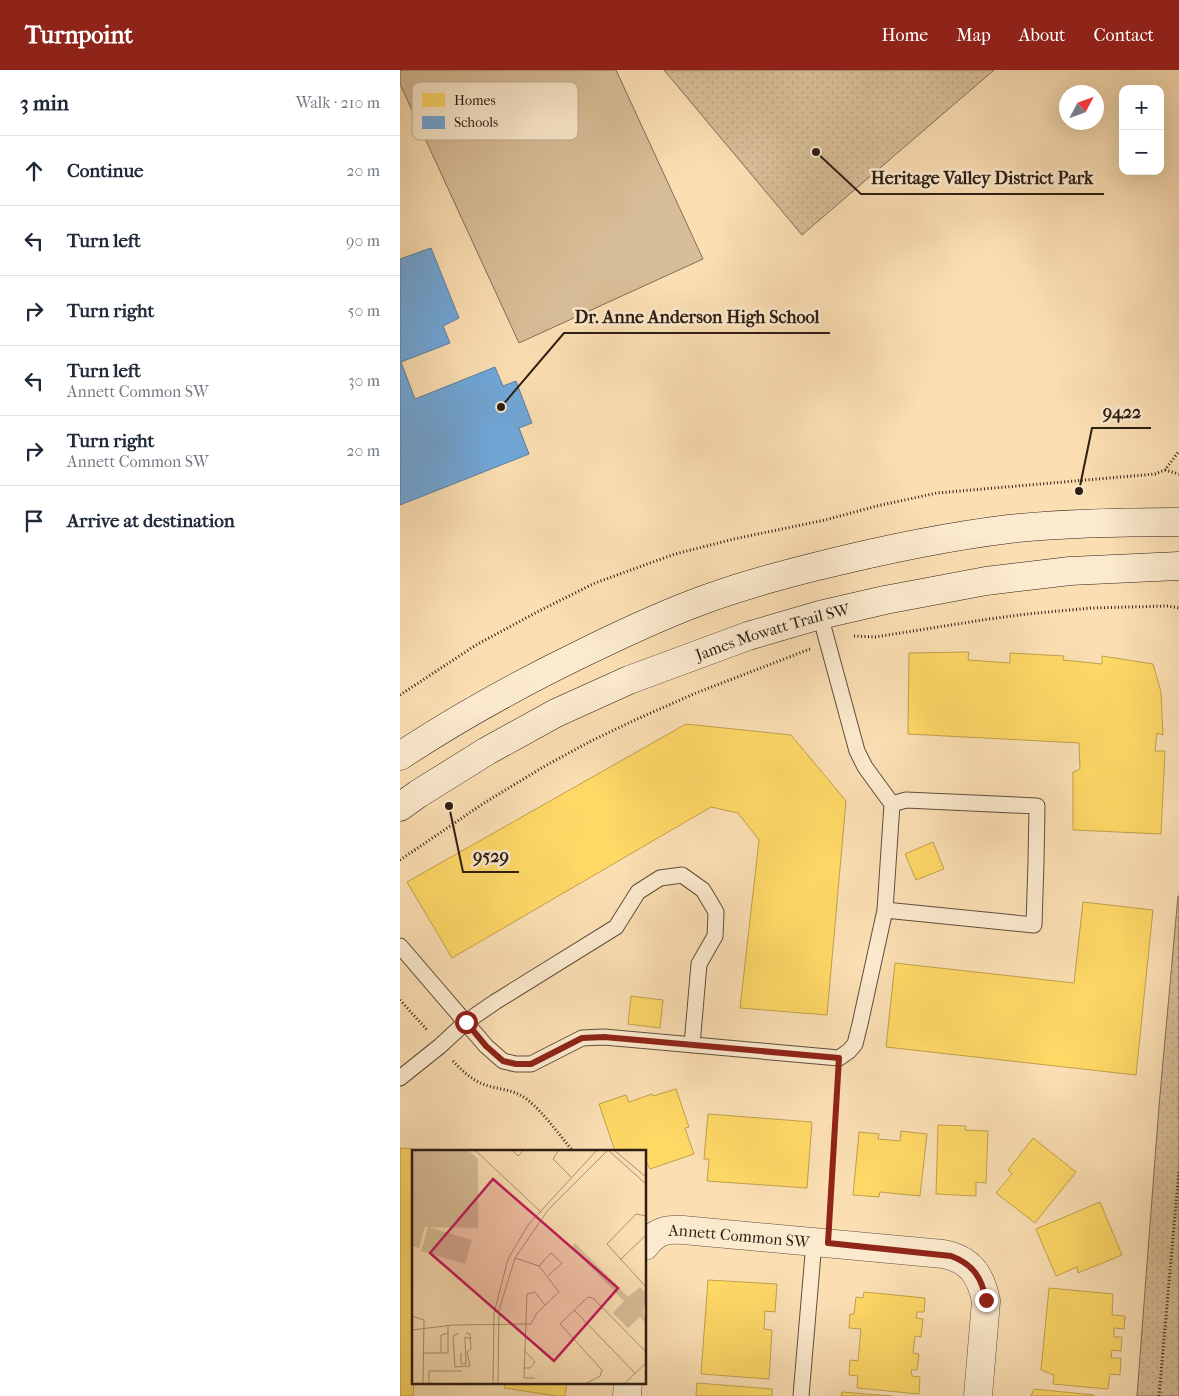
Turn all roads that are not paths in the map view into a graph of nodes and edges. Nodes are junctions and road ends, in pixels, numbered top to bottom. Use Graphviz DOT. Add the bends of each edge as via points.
graph roads {
  1 [pos="1179,522"];
  2 [pos="1179,566"];
  3 [pos="820,615"];
  4 [pos="400,756"];
  5 [pos="892,804"];
  6 [pos="400,807"];
  7 [pos="886,910"];
  8 [pos="400,946"];
  9 [pos="466,1022"];
  10 [pos="692,1045"];
  11 [pos="400,1078"];
  12 [pos="821,1243"];
  13 [pos="646,1244"];
  14 [pos="801,1396"];
  15 [pos="978,1396"];
  1 -- 4 [label="main road" via="1085,523 1009,529 934,540 777,576 706,599 630,630 541,674"];
  2 -- 3 [label="main road, James Mowatt Trail SW" via="1070,571 986,581"];
  3 -- 5 [label="lane" via="857,751"];
  3 -- 6 [label="main road, James Mowatt Trail SW" via="748,636 628,680 556,713 487,751"];
  5 -- 7 [label="lane"];
  5 -- 7 [label="lane" via="906,800 1037,806 1034,925"];
  7 -- 10 [label="lane" via="855,1044 839,1058"];
  8 -- 9 [label="lane"];
  9 -- 10 [label="lane" via="503,1061 516,1064 531,1064 582,1038"];
  9 -- 10 [label="lane" via="616,927 638,892 660,878 682,875 703,890 716,912 715,936 699,964"];
  9 -- 11 [label="lane"];
  12 -- 13 [label="main road, Annett Common SW" via="669,1229 657,1234"];
  12 -- 14 [label="lane"];
  12 -- 15 [label="main road, Annett Common SW" via="943,1254 971,1266 984,1289 986,1300"];
}
